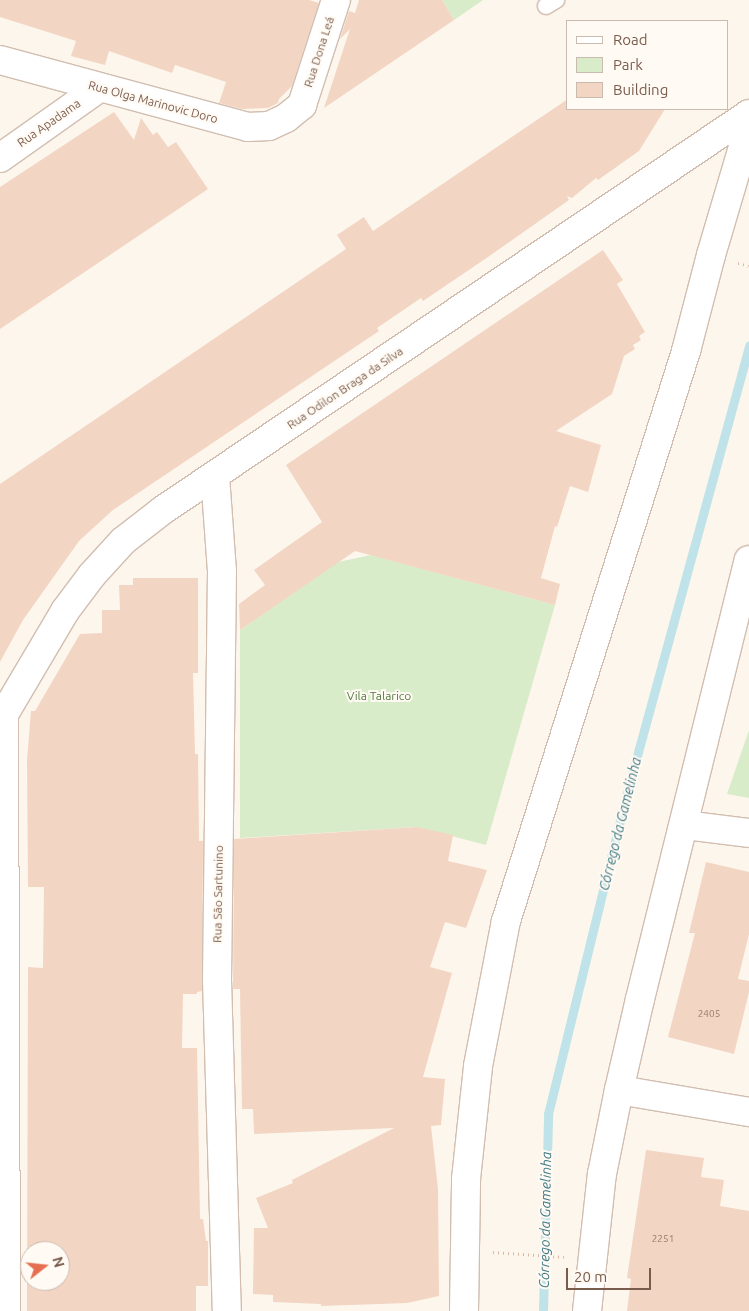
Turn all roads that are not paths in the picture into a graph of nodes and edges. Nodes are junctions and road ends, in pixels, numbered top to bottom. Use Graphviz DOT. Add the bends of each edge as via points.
graph roads {
  1 [pos="336,0"];
  2 [pos="0,60"];
  3 [pos="99,88"];
  4 [pos="302,105"];
  5 [pos="749,114"];
  6 [pos="749,127"];
  7 [pos="0,158"];
  8 [pos="215,476"];
  9 [pos="749,560"];
  10 [pos="2,718"];
  11 [pos="685,825"];
  12 [pos="749,833"];
  13 [pos="619,1090"];
  14 [pos="749,1112"];
  15 [pos="6,1311"];
  16 [pos="227,1311"];
  17 [pos="464,1311"];
  18 [pos="587,1311"];
  1 -- 4 [label="street, Rua Dona Leá"];
  2 -- 3 [label="street, Rua Olga Marinovic Doro"];
  3 -- 4 [label="street, Rua Olga Marinovic Doro" via="248,127 269,126"];
  3 -- 7 [label="street, Rua Apadama"];
  5 -- 8 [label="street, Rua Odilon Braga da Silva"];
  6 -- 17 [label="street" via="686,352 506,921 478,1066 466,1179"];
  8 -- 10 [label="street, Rua Odilon Braga da Silva" via="163,510 124,541 92,575 65,611"];
  8 -- 16 [label="street, Rua São Sartunino" via="222,571 217,980"];
  9 -- 11 [label="street"];
  10 -- 15 [label="street"];
  11 -- 12 [label="street"];
  11 -- 13 [label="street"];
  13 -- 14 [label="street"];
  13 -- 18 [label="street" via="602,1174"];
}
